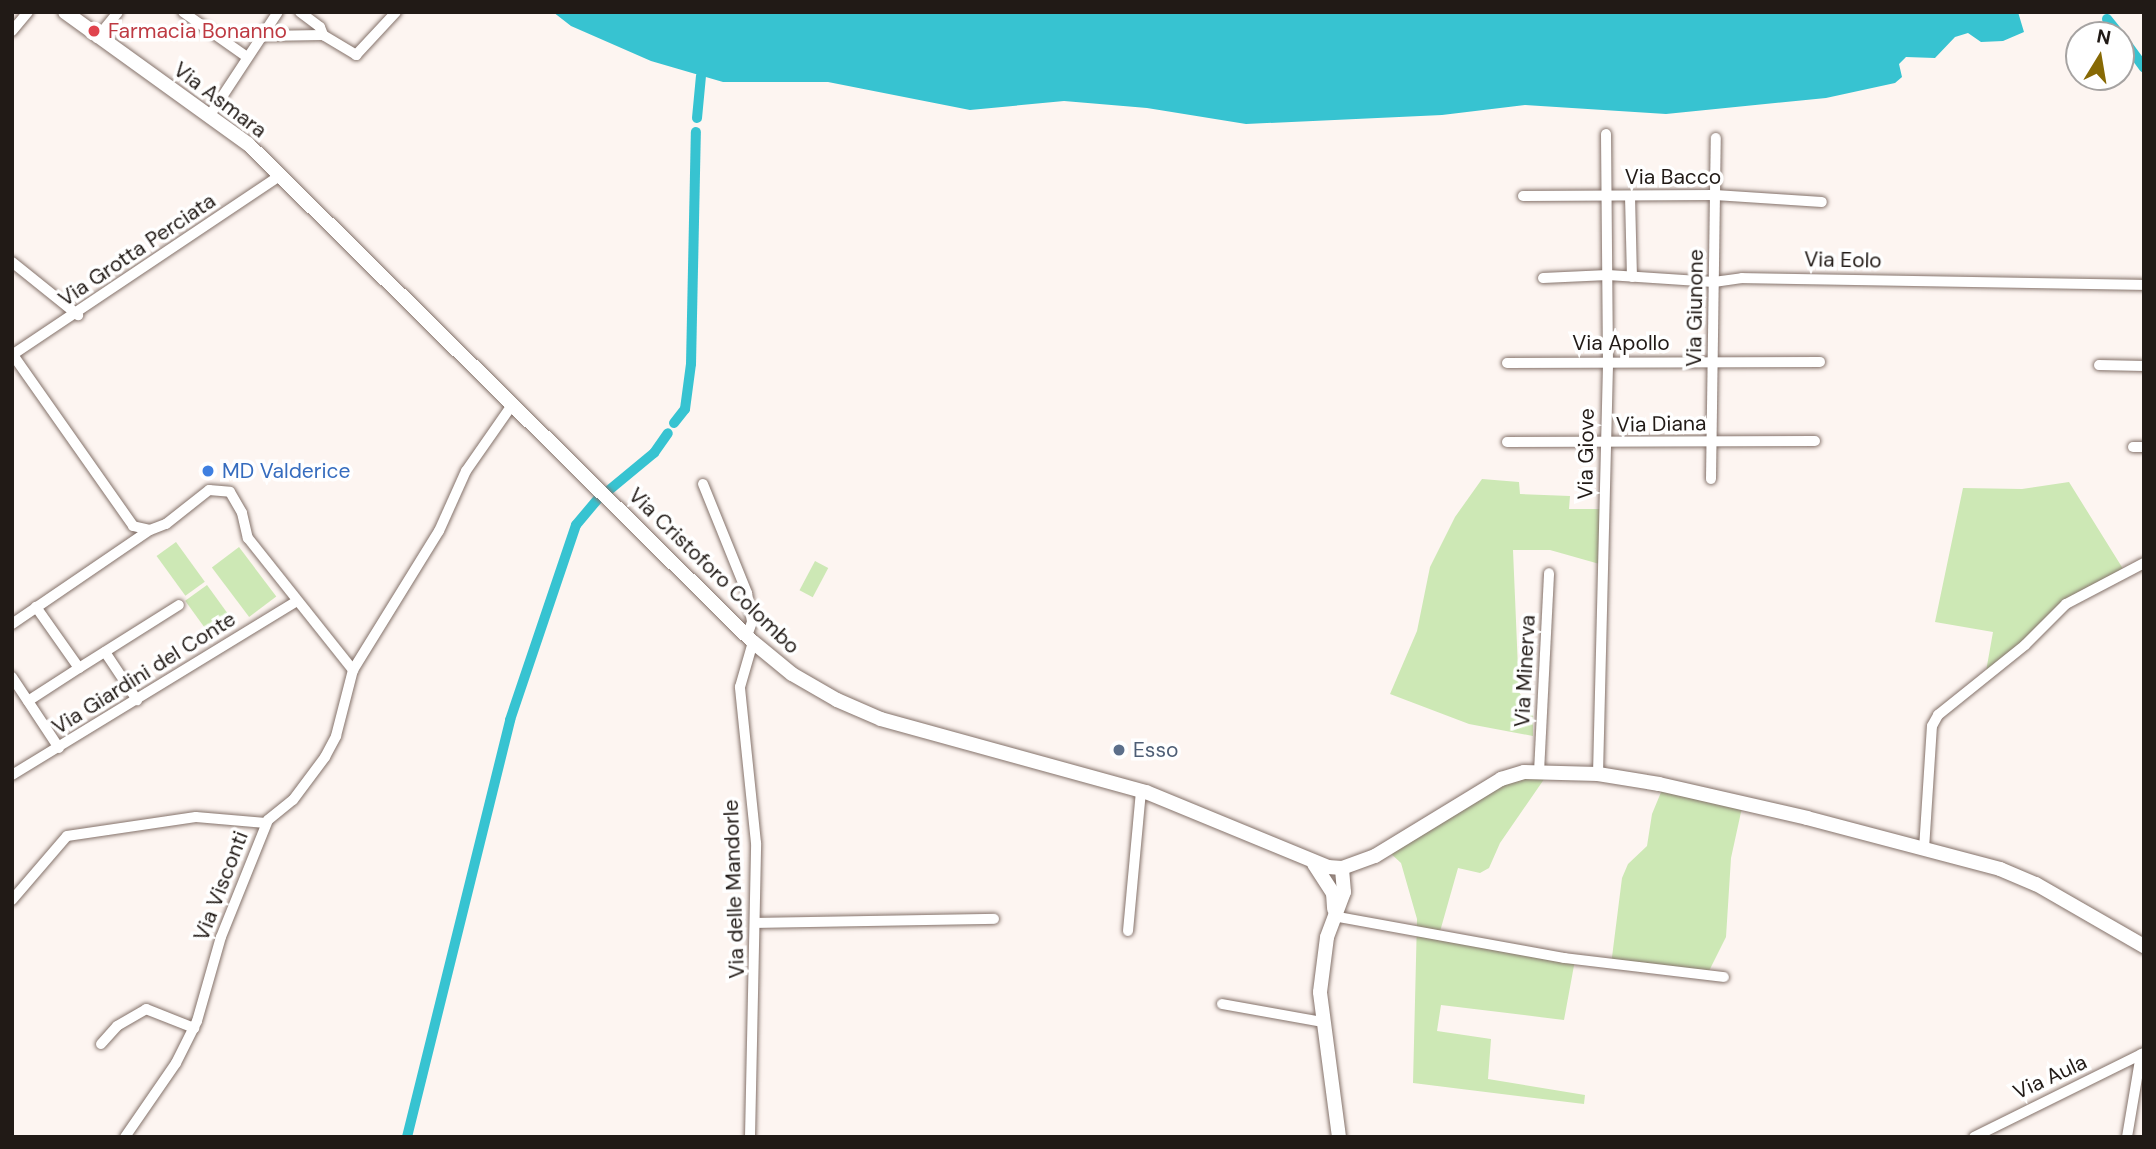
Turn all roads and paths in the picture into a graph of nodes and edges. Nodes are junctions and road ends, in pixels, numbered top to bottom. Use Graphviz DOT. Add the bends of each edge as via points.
graph roads {
  1 [pos="28,12"];
  2 [pos="65,12"];
  3 [pos="118,12"];
  4 [pos="183,12"];
  5 [pos="278,12"];
  6 [pos="300,12"];
  7 [pos="396,12"];
  8 [pos="12,31"];
  9 [pos="323,35"];
  10 [pos="262,36"];
  11 [pos="97,38"];
  12 [pos="247,57"];
  13 [pos="211,115"];
  14 [pos="1606,134"];
  15 [pos="1716,138"];
  16 [pos="281,175"];
  17 [pos="1714,195"];
  18 [pos="1523,196"];
  19 [pos="1605,196"];
  20 [pos="1630,196"];
  21 [pos="1822,202"];
  22 [pos="12,261"];
  23 [pos="1608,275"];
  24 [pos="1632,277"];
  25 [pos="1543,278"];
  26 [pos="1714,282"];
  27 [pos="2144,285"];
  28 [pos="78,315"];
  29 [pos="13,355"];
  30 [pos="1713,362"];
  31 [pos="1820,362"];
  32 [pos="1507,363"];
  33 [pos="1608,363"];
  34 [pos="2099,365"];
  35 [pos="2144,366"];
  36 [pos="512,405"];
  37 [pos="1815,441"];
  38 [pos="1507,442"];
  39 [pos="1712,442"];
  40 [pos="1604,444"];
  41 [pos="1711,478"];
  42 [pos="704,484"];
  43 [pos="150,530"];
  44 [pos="2144,563"];
  45 [pos="1549,573"];
  46 [pos="295,602"];
  47 [pos="179,605"];
  48 [pos="36,607"];
  49 [pos="12,624"];
  50 [pos="750,639"];
  51 [pos="105,652"];
  52 [pos="79,668"];
  53 [pos="354,670"];
  54 [pos="12,677"];
  55 [pos="137,700"];
  56 [pos="27,701"];
  57 [pos="59,748"];
  58 [pos="1539,772"];
  59 [pos="12,775"];
  60 [pos="1598,775"];
  61 [pos="1141,790"];
  62 [pos="266,823"];
  63 [pos="1924,849"];
  64 [pos="1374,856"];
  65 [pos="1314,864"];
  66 [pos="1342,868"];
  67 [pos="1338,892"];
  68 [pos="12,900"];
  69 [pos="1333,913"];
  70 [pos="994,919"];
  71 [pos="757,923"];
  72 [pos="1128,931"];
  73 [pos="2144,946"];
  74 [pos="1724,977"];
  75 [pos="1222,1004"];
  76 [pos="1322,1021"];
  77 [pos="194,1028"];
  78 [pos="101,1044"];
  79 [pos="2142,1053"];
  80 [pos="125,1137"];
  81 [pos="750,1137"];
  82 [pos="1339,1137"];
  83 [pos="1974,1137"];
  84 [pos="2127,1137"];
  1 -- 8 [label="street"];
  2 -- 11 [label="main road, Via Asmara"];
  3 -- 11 [label="street"];
  4 -- 12 [label="street"];
  5 -- 10 [label="street"];
  6 -- 9 [label="street" via="320,27"];
  7 -- 9 [label="street" via="356,55"];
  9 -- 10 [label="street"];
  10 -- 12 [label="street"];
  11 -- 13 [label="main road, Via Asmara"];
  12 -- 13 [label="street"];
  13 -- 16 [label="main road, Via Asmara"];
  14 -- 19 [label="street, Via Giove"];
  15 -- 17 [label="street, Via Giunone"];
  16 -- 28 [label="street, Via Grotta Perciata"];
  16 -- 36 [label="main road, Via Cristoforo Colombo"];
  17 -- 20 [label="street, Via Bacco"];
  17 -- 21 [label="street, Via Bacco"];
  17 -- 26 [label="street, Via Giunone"];
  18 -- 19 [label="street, Via Bacco"];
  19 -- 20 [label="street, Via Bacco"];
  19 -- 23 [label="street, Via Giove"];
  20 -- 24 [label="street"];
  22 -- 28 [label="street"];
  23 -- 24 [label="street, Via Eolo"];
  23 -- 25 [label="street, Via Eolo"];
  23 -- 33 [label="street, Via Giove"];
  24 -- 26 [label="street, Via Eolo"];
  26 -- 27 [label="street, Via Eolo" via="1742,278"];
  26 -- 30 [label="street, Via Giunone"];
  28 -- 29 [label="street, Via Grotta Perciata"];
  29 -- 43 [label="street" via="133,526"];
  30 -- 31 [label="street, Via Apollo"];
  30 -- 33 [label="street, Via Apollo"];
  30 -- 39 [label="street, Via Giunone"];
  32 -- 33 [label="street, Via Apollo"];
  33 -- 40 [label="street, Via Giove"];
  34 -- 35 [label="street"];
  36 -- 50 [label="main road, Via Cristoforo Colombo"];
  36 -- 53 [label="street, Via Visconti" via="466,471 439,531"];
  37 -- 39 [label="street, Via Diana"];
  38 -- 40 [label="street, Via Diana"];
  39 -- 40 [label="street, Via Diana"];
  39 -- 41 [label="street, Via Giunone"];
  40 -- 60 [label="street, Via Giove"];
  42 -- 50 [label="street, Via delle Mandorle" via="747,593"];
  43 -- 46 [label="street" via="166,524 209,490 230,492 242,513 248,538"];
  43 -- 48 [label="street"];
  44 -- 63 [label="street" via="2066,604 2025,645 1938,715 1932,726"];
  45 -- 58 [label="street, Via Minerva"];
  46 -- 53 [label="street"];
  46 -- 55 [label="street, Via Giardini del Conte"];
  47 -- 51 [label="street"];
  48 -- 49 [label="street"];
  48 -- 52 [label="street"];
  50 -- 61 [label="main road, Via Cristoforo Colombo" via="803,681 881,719"];
  50 -- 71 [label="street, Via delle Mandorle" via="740,687 755,835"];
  51 -- 52 [label="street"];
  51 -- 55 [label="street"];
  52 -- 56 [label="street"];
  53 -- 62 [label="street, Via Visconti" via="336,736 325,757 293,800"];
  54 -- 56 [label="street"];
  55 -- 57 [label="street, Via Giardini del Conte"];
  56 -- 57 [label="street"];
  57 -- 59 [label="street, Via Giardini del Conte"];
  58 -- 60 [label="main road"];
  58 -- 64 [label="main road" via="1501,779"];
  60 -- 63 [label="main road" via="1659,783"];
  61 -- 65 [label="main road, Via Cristoforo Colombo"];
  61 -- 72 [label="street"];
  62 -- 68 [label="street" via="195,817 67,836"];
  62 -- 77 [label="street, Via Visconti" via="221,937"];
  63 -- 73 [label="main road" via="2000,869 2036,884"];
  64 -- 66 [label="main road"];
  64 -- 67 [label="main road"];
  65 -- 66 [label="main road, Via Cristoforo Colombo"];
  65 -- 67 [label="main road"];
  66 -- 67 [label="main road"];
  67 -- 69 [label="main road"];
  69 -- 74 [label="street" via="1564,958"];
  69 -- 76 [label="main road" via="1321,963"];
  70 -- 71 [label="street"];
  71 -- 81 [label="street, Via delle Mandorle"];
  75 -- 76 [label="street"];
  76 -- 82 [label="main road"];
  77 -- 78 [label="street" via="146,1009 117,1026"];
  77 -- 80 [label="street, Via Visconti" via="176,1063"];
  79 -- 83 [label="street, Via Aula"];
  79 -- 84 [label="street"];
}
